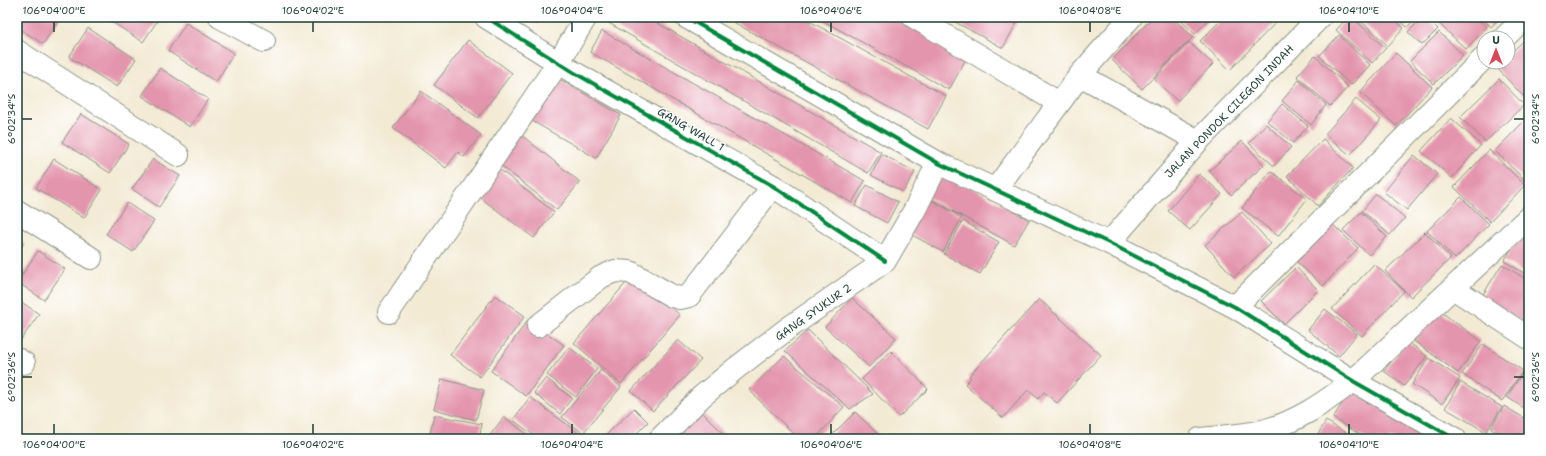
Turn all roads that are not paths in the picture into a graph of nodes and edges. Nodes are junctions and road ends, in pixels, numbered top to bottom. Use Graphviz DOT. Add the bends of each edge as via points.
graph roads {
  1 [pos="220,17"];
  2 [pos="486,17"];
  3 [pos="586,17"];
  4 [pos="686,17"];
  5 [pos="914,17"];
  6 [pos="1131,17"];
  7 [pos="1320,17"];
  8 [pos="1525,17"];
  9 [pos="1512,30"];
  10 [pos="264,41"];
  11 [pos="17,51"];
  12 [pos="558,63"];
  13 [pos="1476,66"];
  14 [pos="1080,75"];
  15 [pos="1060,103"];
  16 [pos="1198,141"];
  17 [pos="178,155"];
  18 [pos="938,163"];
  19 [pos="773,186"];
  20 [pos="995,190"];
  21 [pos="17,211"];
  22 [pos="1529,217"];
  23 [pos="1109,243"];
  24 [pos="91,258"];
  25 [pos="885,261"];
  26 [pos="1453,288"];
  27 [pos="1235,307"];
  28 [pos="389,312"];
  29 [pos="538,326"];
  30 [pos="1529,338"];
  31 [pos="1353,381"];
  32 [pos="1265,435"];
  33 [pos="660,439"];
  34 [pos="1200,439"];
  35 [pos="1455,439"];
  1 -- 10 [label="street"];
  2 -- 12 [label="street, GANG WALL 1"];
  3 -- 12 [label="street"];
  4 -- 18 [label="street"];
  5 -- 15 [label="street"];
  6 -- 14 [label="street"];
  7 -- 16 [label="street, JALAN PONDOK CILEGON INDAH"];
  8 -- 9 [label="street"];
  11 -- 17 [label="street"];
  12 -- 19 [label="street, GANG WALL 1"];
  12 -- 28 [label="street"];
  13 -- 27 [label="street"];
  14 -- 15 [label="street"];
  14 -- 16 [label="street"];
  15 -- 20 [label="street"];
  16 -- 23 [label="street, JALAN PONDOK CILEGON INDAH"];
  18 -- 20 [label="street"];
  18 -- 25 [label="street, GANG SYUKUR 2"];
  19 -- 25 [label="street, GANG WALL 1"];
  19 -- 29 [label="street" via="689,296 672,296 630,272 615,271 601,277"];
  20 -- 23 [label="street"];
  21 -- 24 [label="street"];
  22 -- 26 [label="street"];
  23 -- 27 [label="street"];
  25 -- 33 [label="street, GANG SYUKUR 2" via="787,329 735,369 701,397"];
  26 -- 30 [label="street"];
  26 -- 31 [label="street"];
  27 -- 31 [label="street"];
  31 -- 32 [label="street" via="1326,402"];
  31 -- 35 [label="street"];
  32 -- 34 [label="street"];
}
